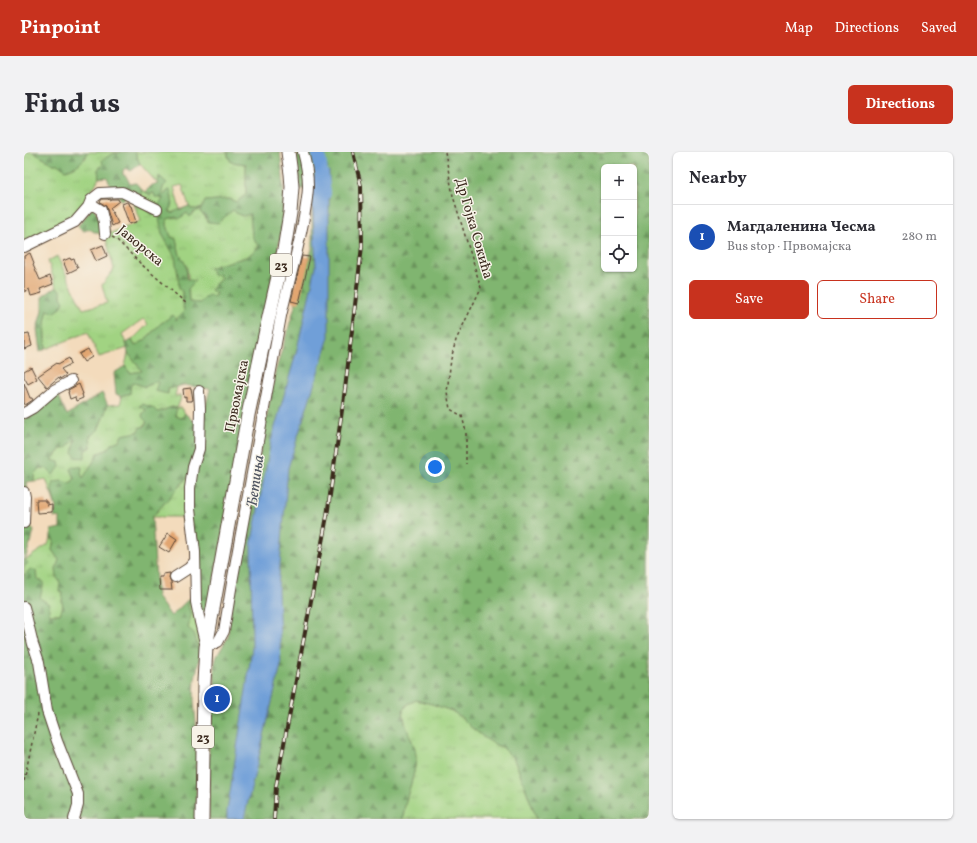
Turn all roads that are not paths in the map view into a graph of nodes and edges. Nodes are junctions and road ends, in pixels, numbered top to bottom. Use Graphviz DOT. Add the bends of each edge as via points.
graph roads {
  1 [pos="288,152"];
  2 [pos="303,152"];
  3 [pos="88,207"];
  4 [pos="157,209"];
  5 [pos="105,234"];
  6 [pos="24,247"];
  7 [pos="71,381"];
  8 [pos="198,391"];
  9 [pos="24,413"];
  10 [pos="24,492"];
  11 [pos="24,523"];
  12 [pos="195,561"];
  13 [pos="175,577"];
  14 [pos="24,607"];
  15 [pos="206,647"];
  16 [pos="74,819"];
  17 [pos="202,819"];
  1 -- 15 [label="main road, Првомајска / 23" via="292,187 284,250 248,415"];
  2 -- 15 [label="street" via="308,186 304,215 281,316 224,631 218,642"];
  3 -- 4 [label="street" via="91,200 100,193 122,192"];
  3 -- 5 [label="street, Јаворска" via="93,205 101,210"];
  3 -- 6 [label="street" via="75,222"];
  7 -- 9 [label="street" via="54,390"];
  8 -- 12 [label="street, Првомајска" via="199,449 190,488"];
  10 -- 11 [label="street"];
  12 -- 13 [label="street"];
  12 -- 15 [label="street, Првомајска" via="196,602"];
  14 -- 16 [label="street" via="39,662 47,711 78,794"];
  15 -- 17 [label="main road, Првомајска / 23"];
}
